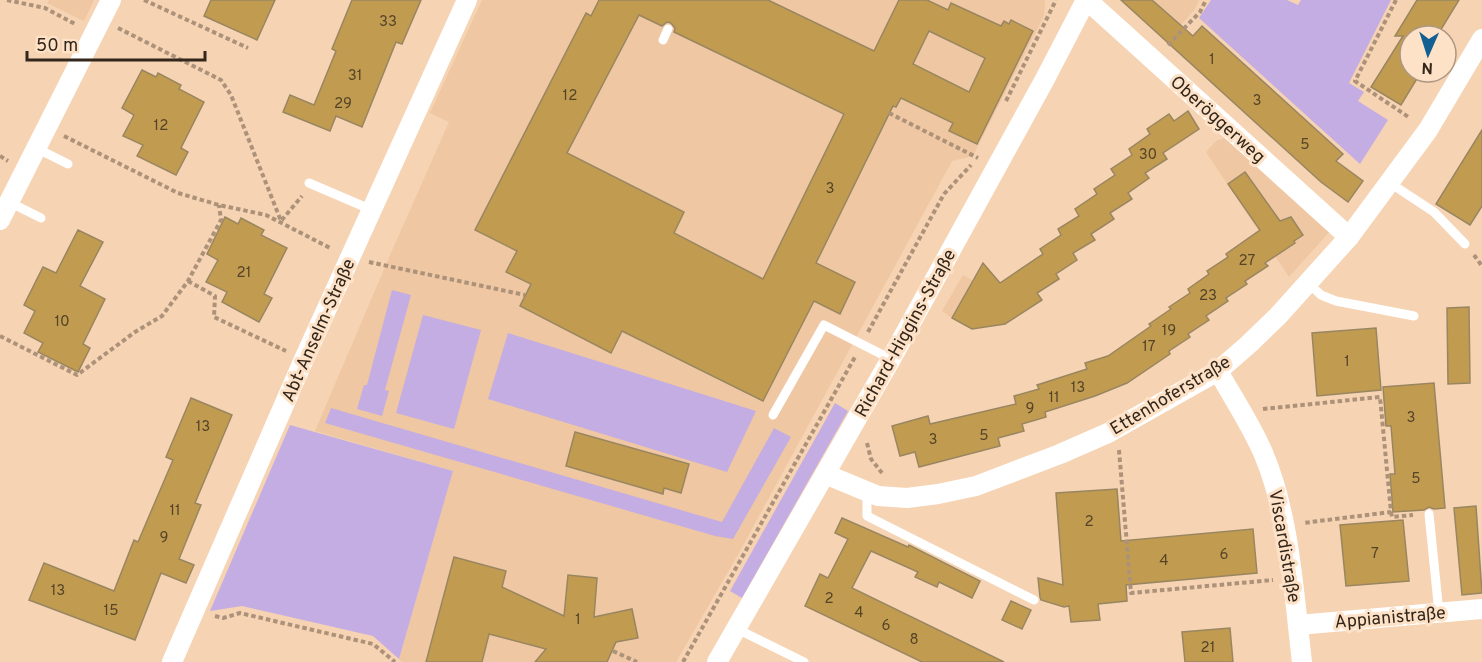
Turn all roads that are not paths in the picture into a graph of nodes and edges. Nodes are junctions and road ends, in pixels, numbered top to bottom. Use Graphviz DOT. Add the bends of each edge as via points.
graph roads {
  1 [pos="111,0"];
  2 [pos="467,0"];
  3 [pos="1086,0"];
  4 [pos="668,29"];
  5 [pos="1482,39"];
  6 [pos="663,40"];
  7 [pos="36,148"];
  8 [pos="68,164"];
  9 [pos="309,183"];
  10 [pos="1390,183"];
  11 [pos="9,202"];
  12 [pos="372,210"];
  13 [pos="41,218"];
  14 [pos="0,220"];
  15 [pos="1349,237"];
  16 [pos="1465,244"];
  17 [pos="1308,283"];
  18 [pos="1414,316"];
  19 [pos="891,359"];
  20 [pos="1218,371"];
  21 [pos="774,415"];
  22 [pos="825,474"];
  23 [pos="867,492"];
  24 [pos="1429,514"];
  25 [pos="1034,600"];
  26 [pos="1482,609"];
  27 [pos="1438,613"];
  28 [pos="1298,625"];
  29 [pos="735,627"];
  30 [pos="172,662"];
  31 [pos="717,662"];
  32 [pos="804,662"];
  33 [pos="1302,662"];
  1 -- 7 [label="street"];
  2 -- 12 [label="street, Abt-Anselm-Straße"];
  3 -- 15 [label="street, Oberöggerweg"];
  3 -- 19 [label="street, Richard-Higgins-Straße"];
  4 -- 6 [label="lane"];
  5 -- 10 [label="street, Ettenhoferstraße" via="1428,130"];
  7 -- 8 [label="lane"];
  7 -- 11 [label="street"];
  9 -- 12 [label="lane"];
  10 -- 15 [label="street, Ettenhoferstraße"];
  10 -- 16 [label="lane" via="1434,212 1446,230"];
  11 -- 13 [label="lane"];
  11 -- 14 [label="street"];
  12 -- 30 [label="street, Abt-Anselm-Straße"];
  15 -- 17 [label="street, Ettenhoferstraße"];
  17 -- 18 [label="lane" via="1321,295 1336,301"];
  17 -- 20 [label="street, Ettenhoferstraße"];
  19 -- 21 [label="lane" via="824,325"];
  19 -- 22 [label="street, Richard-Higgins-Straße"];
  20 -- 23 [label="street, Ettenhoferstraße" via="1117,428 976,486 907,498"];
  20 -- 28 [label="street, Viscardistraße" via="1264,454 1277,491"];
  22 -- 23 [label="street, Ettenhoferstraße"];
  22 -- 29 [label="street, Richard-Higgins-Straße"];
  23 -- 25 [label="lane" via="867,516"];
  24 -- 27 [label="lane"];
  26 -- 27 [label="street, Appianistraße"];
  27 -- 28 [label="street, Appianistraße"];
  28 -- 33 [label="street, Viscardistraße"];
  29 -- 31 [label="street, Richard-Higgins-Straße"];
  29 -- 32 [label="lane"];
}
